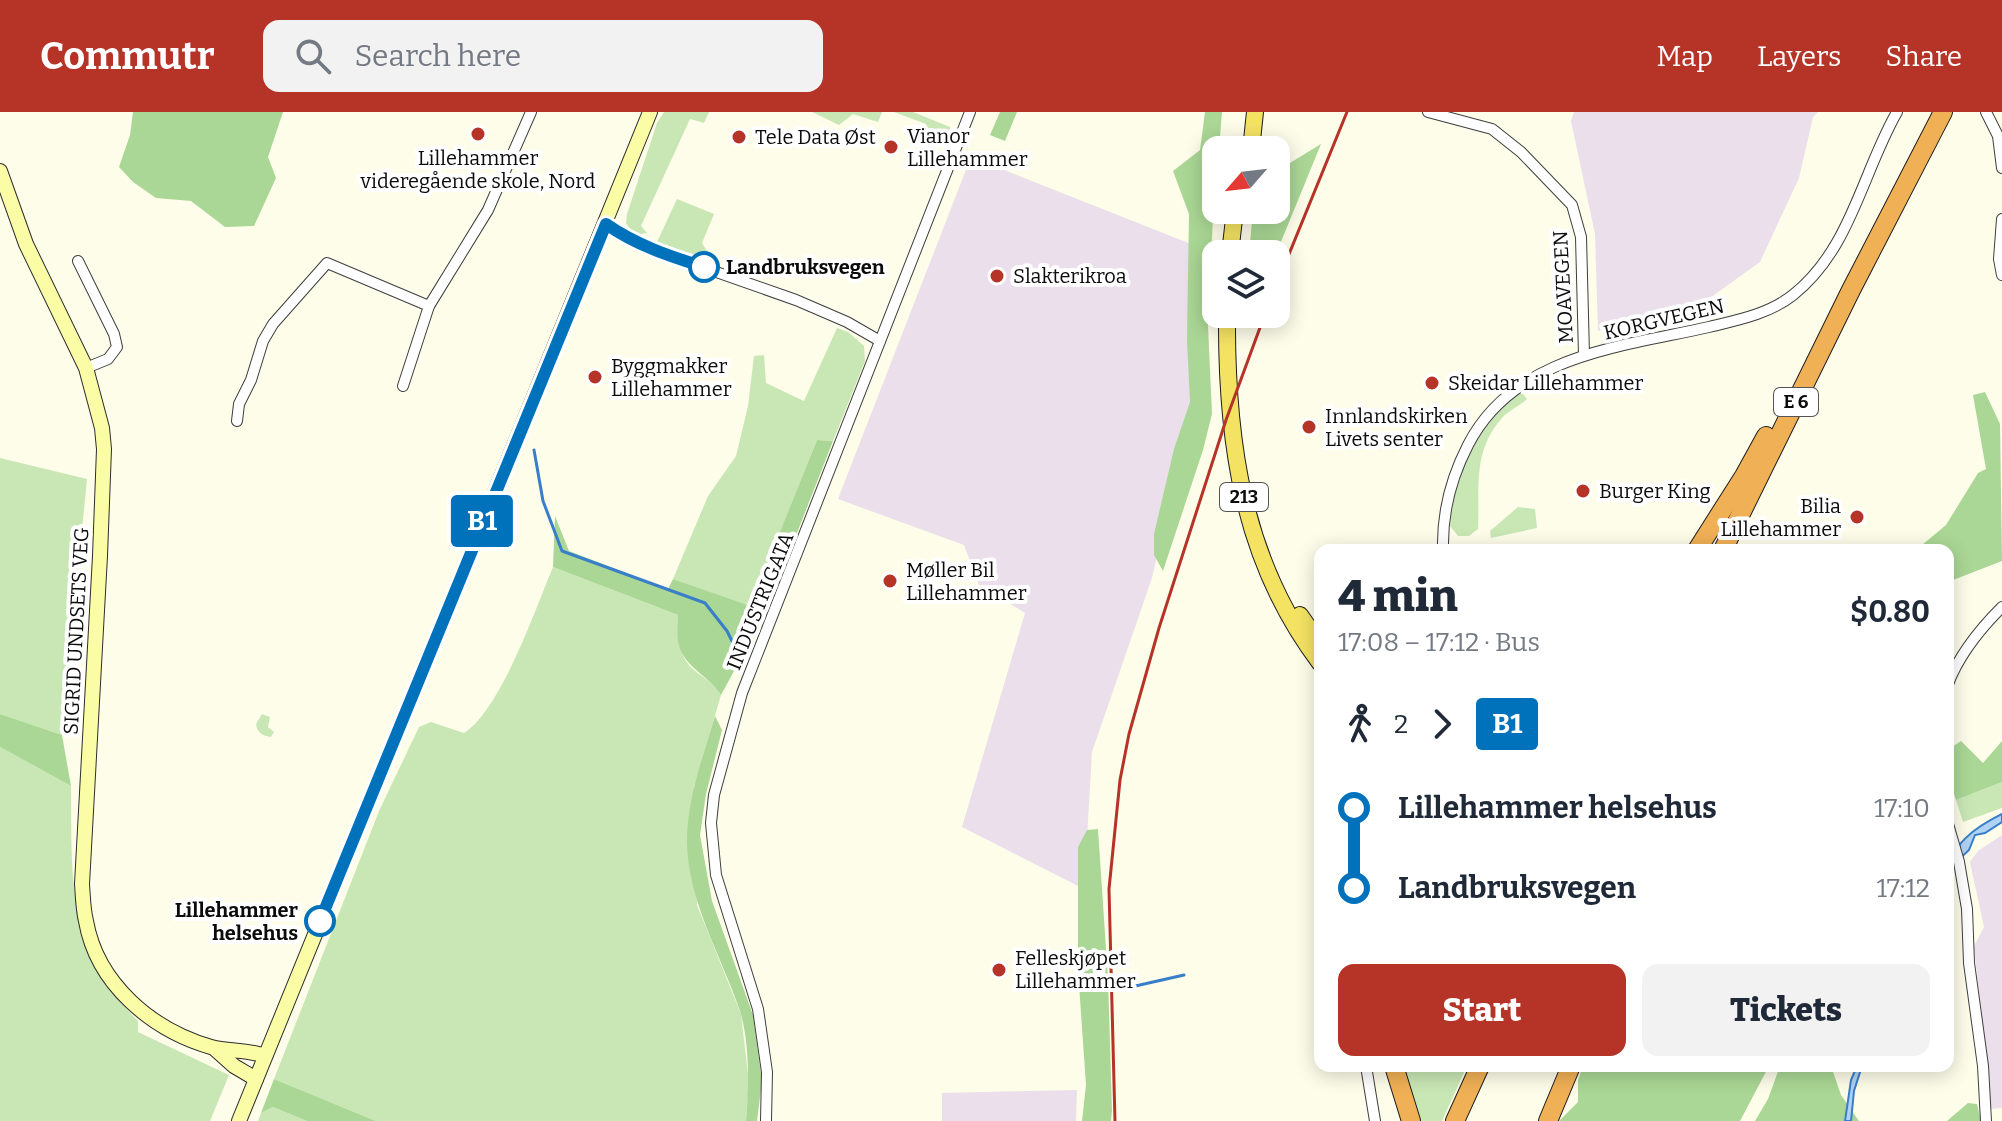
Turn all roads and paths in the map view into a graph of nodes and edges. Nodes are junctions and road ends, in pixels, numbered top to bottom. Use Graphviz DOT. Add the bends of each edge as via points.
graph roads {
  1 [pos="531,112"];
  2 [pos="650,112"];
  3 [pos="970,112"];
  4 [pos="1244,112"];
  5 [pos="1255,112"];
  6 [pos="1428,112"];
  7 [pos="1897,112"];
  8 [pos="1943,112"];
  9 [pos="1986,112"];
  10 [pos="1241,136"];
  11 [pos="1252,136"];
  12 [pos="2002,168"];
  13 [pos="0,171"];
  14 [pos="2002,219"];
  15 [pos="606,224"];
  16 [pos="1869,254"];
  17 [pos="78,261"];
  18 [pos="2002,275"];
  19 [pos="429,306"];
  20 [pos="1227,328"];
  21 [pos="1237,328"];
  22 [pos="880,341"];
  23 [pos="1584,355"];
  24 [pos="86,368"];
  25 [pos="403,386"];
  26 [pos="237,421"];
  27 [pos="1443,544"];
  28 [pos="1701,544"];
  29 [pos="1726,544"];
  30 [pos="2002,607"];
  31 [pos="1314,635"];
  32 [pos="1314,655"];
  33 [pos="1954,668"];
  34 [pos="1954,845"];
  35 [pos="215,1049"];
  36 [pos="265,1056"];
  37 [pos="1367,1072"];
  38 [pos="1396,1072"];
  39 [pos="1477,1072"];
  40 [pos="1490,1072"];
  41 [pos="1568,1072"];
  42 [pos="256,1079"];
  43 [pos="239,1121"];
  44 [pos="766,1121"];
  45 [pos="1375,1121"];
  46 [pos="1411,1121"];
  47 [pos="1455,1121"];
  48 [pos="1468,1121"];
  49 [pos="1548,1121"];
  50 [pos="1986,1121"];
  1 -- 19 [label="street" via="488,210"];
  2 -- 15 [label="main road"];
  3 -- 22 [label="street, INDUSTRIGATA"];
  4 -- 10 [label="main road"];
  5 -- 11 [label="main road"];
  6 -- 23 [label="street, MOAVEGEN" via="1492,129 1572,205 1581,237"];
  7 -- 23 [label="street, KORGVEGEN" via="1825,263 1793,295 1747,318"];
  8 -- 16 [label="highway, E 6"];
  9 -- 12 [label="street" via="1998,136"];
  13 -- 24 [label="main road, SIGRID UNDSETS VEG" via="26,244"];
  14 -- 18 [label="street"];
  15 -- 22 [label="street" via="648,248 796,300"];
  15 -- 36 [label="main road"];
  16 -- 28 [label="highway" via="1840,292 1744,476"];
  16 -- 29 [label="highway, E 6"];
  17 -- 24 [label="street" via="117,347 108,359"];
  19 -- 25 [label="street"];
  19 -- 26 [label="street" via="327,263 263,341"];
  20 -- 32 [label="main road, 213" via="1232,431 1248,517 1277,596"];
  21 -- 31 [label="main road, 213" via="1243,430 1259,515 1286,591"];
  22 -- 44 [label="street, INDUSTRIGATA" via="742,693 714,795 716,875 758,1009 767,1072"];
  23 -- 27 [label="street, KORGVEGEN" via="1505,395 1482,422 1451,488"];
  24 -- 35 [label="main road, SIGRID UNDSETS VEG" via="104,449 82,884 86,922 100,960 128,1000 170,1031"];
  30 -- 33 [label="street"];
  34 -- 50 [label="street" via="1967,909"];
  35 -- 36 [label="main road, SIGRID UNDSETS VEG"];
  35 -- 42 [label="main road, SIGRID UNDSETS VEG"];
  36 -- 42 [label="main road"];
  37 -- 45 [label="street"];
  38 -- 46 [label="highway"];
  39 -- 47 [label="highway"];
  40 -- 48 [label="highway"];
  41 -- 49 [label="highway"];
  42 -- 43 [label="main road"];
}
